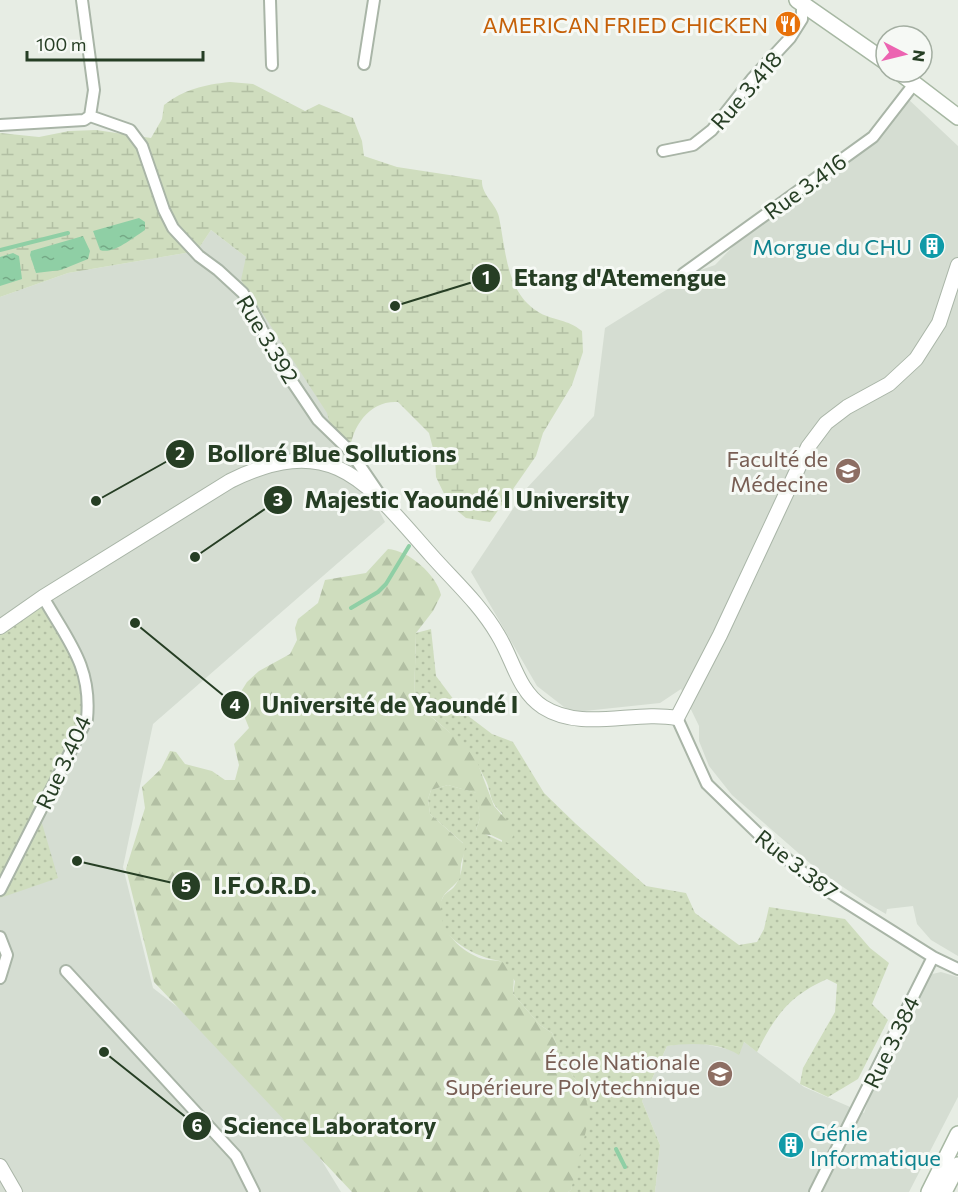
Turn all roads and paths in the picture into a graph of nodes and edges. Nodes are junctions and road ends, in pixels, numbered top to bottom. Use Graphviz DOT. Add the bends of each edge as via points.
graph roads {
  1 [pos="82,0"];
  2 [pos="270,0"];
  3 [pos="374,0"];
  4 [pos="801,1"];
  5 [pos="874,53"];
  6 [pos="364,64"];
  7 [pos="272,65"];
  8 [pos="914,84"];
  9 [pos="928,95"];
  10 [pos="90,116"];
  11 [pos="958,117"];
  12 [pos="0,125"];
  13 [pos="958,126"];
  14 [pos="663,151"];
  15 [pos="958,265"];
  16 [pos="683,274"];
  17 [pos="383,500"];
  18 [pos="43,597"];
  19 [pos="0,627"];
  20 [pos="677,718"];
  21 [pos="0,890"];
  22 [pos="0,937"];
  23 [pos="933,957"];
  24 [pos="958,969"];
  25 [pos="66,972"];
  26 [pos="0,978"];
  27 [pos="958,1134"];
  28 [pos="958,1165"];
  29 [pos="0,1166"];
  30 [pos="15,1192"];
  31 [pos="254,1192"];
  32 [pos="815,1192"];
  33 [pos="929,1192"];
  34 [pos="944,1192"];
  1 -- 10 [label="street" via="94,90"];
  2 -- 7 [label="street"];
  3 -- 6 [label="street"];
  4 -- 5 [label="main road"];
  4 -- 14 [label="street, Rue 3.418" via="802,19 790,38 704,138 693,145"];
  8 -- 9 [label="main road"];
  8 -- 16 [label="street, Rue 3.416" via="873,138"];
  9 -- 11 [label="main road"];
  9 -- 13 [label="main road"];
  10 -- 12 [label="street" via="84,120"];
  10 -- 17 [label="street, Rue 3.392" via="130,130 142,146 161,204 174,228 199,256 243,293 279,362 318,420 350,451"];
  15 -- 20 [label="street" via="939,323 916,359 889,384 826,423 808,447"];
  17 -- 18 [label="street" via="356,476 334,467 289,461 260,466"];
  17 -- 20 [label="street" via="478,603 499,636 522,686 541,705 574,719 659,714"];
  18 -- 19 [label="street"];
  18 -- 21 [label="street, Rue 3.404" via="86,673 87,719"];
  20 -- 23 [label="street, Rue 3.387" via="706,784 720,800 817,884"];
  22 -- 26 [label="street" via="7,955"];
  23 -- 24 [label="street, Rue 3.387"];
  23 -- 32 [label="street, Rue 3.384"];
  25 -- 31 [label="street" via="236,1156"];
  27 -- 33 [label="main road"];
  28 -- 34 [label="main road"];
  29 -- 30 [label="street"];
}
